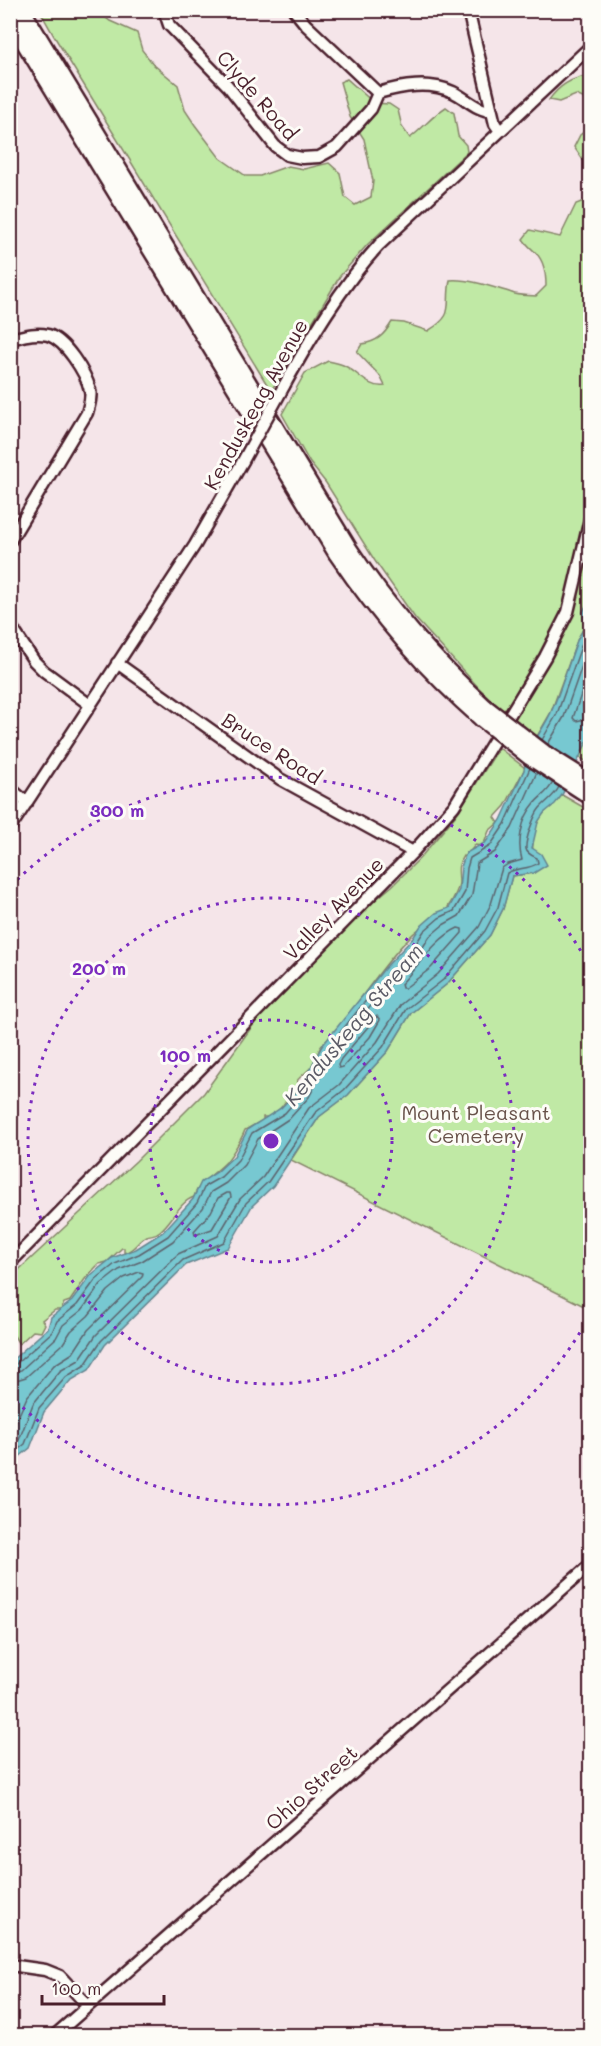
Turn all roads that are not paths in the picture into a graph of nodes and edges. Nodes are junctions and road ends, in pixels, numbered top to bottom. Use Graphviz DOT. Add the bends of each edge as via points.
graph roads {
  1 [pos="22,10"];
  2 [pos="164,10"];
  3 [pos="294,10"];
  4 [pos="468,10"];
  5 [pos="10,20"];
  6 [pos="591,47"];
  7 [pos="378,93"];
  8 [pos="492,111"];
  9 [pos="500,131"];
  10 [pos="10,339"];
  11 [pos="591,519"];
  12 [pos="10,541"];
  13 [pos="10,625"];
  14 [pos="117,663"];
  15 [pos="90,705"];
  16 [pos="484,714"];
  17 [pos="591,782"];
  18 [pos="10,788"];
  19 [pos="591,796"];
  20 [pos="27,803"];
  21 [pos="10,828"];
  22 [pos="413,852"];
  23 [pos="10,1263"];
  24 [pos="591,1565"];
  25 [pos="10,1965"];
  26 [pos="88,2006"];
  27 [pos="54,2036"];
  1 -- 16 [label="highway" via="349,549 410,632"];
  2 -- 7 [label="street, Clyde Road" via="169,25 228,86 286,155 319,157 337,147 371,109"];
  3 -- 7 [label="street"];
  4 -- 8 [label="street"];
  5 -- 16 [label="highway" via="337,554 403,642 446,687"];
  6 -- 9 [label="street, Kenduskeag Avenue"];
  7 -- 8 [label="street" via="399,86 431,86 452,91 483,111"];
  8 -- 9 [label="street"];
  9 -- 14 [label="street, Kenduskeag Avenue, bridge" via="359,267 326,314 195,545"];
  10 -- 12 [label="street" via="34,334 55,338 72,355 90,389 91,400 87,413"];
  11 -- 22 [label="street, Valley Avenue" via="568,612 545,657 454,806"];
  13 -- 15 [label="street" via="44,671"];
  14 -- 15 [label="street, Kenduskeag Avenue"];
  14 -- 22 [label="street, Bruce Road" via="280,779"];
  15 -- 20 [label="street, Kenduskeag Avenue"];
  16 -- 17 [label="highway, bridge"];
  16 -- 19 [label="highway, bridge" via="542,766"];
  18 -- 20 [label="street"];
  20 -- 21 [label="street, Kenduskeag Avenue"];
  22 -- 23 [label="street, Valley Avenue"];
  24 -- 26 [label="street, Ohio Street"];
  25 -- 26 [label="street" via="60,1976"];
  26 -- 27 [label="street, Ohio Street"];
}
